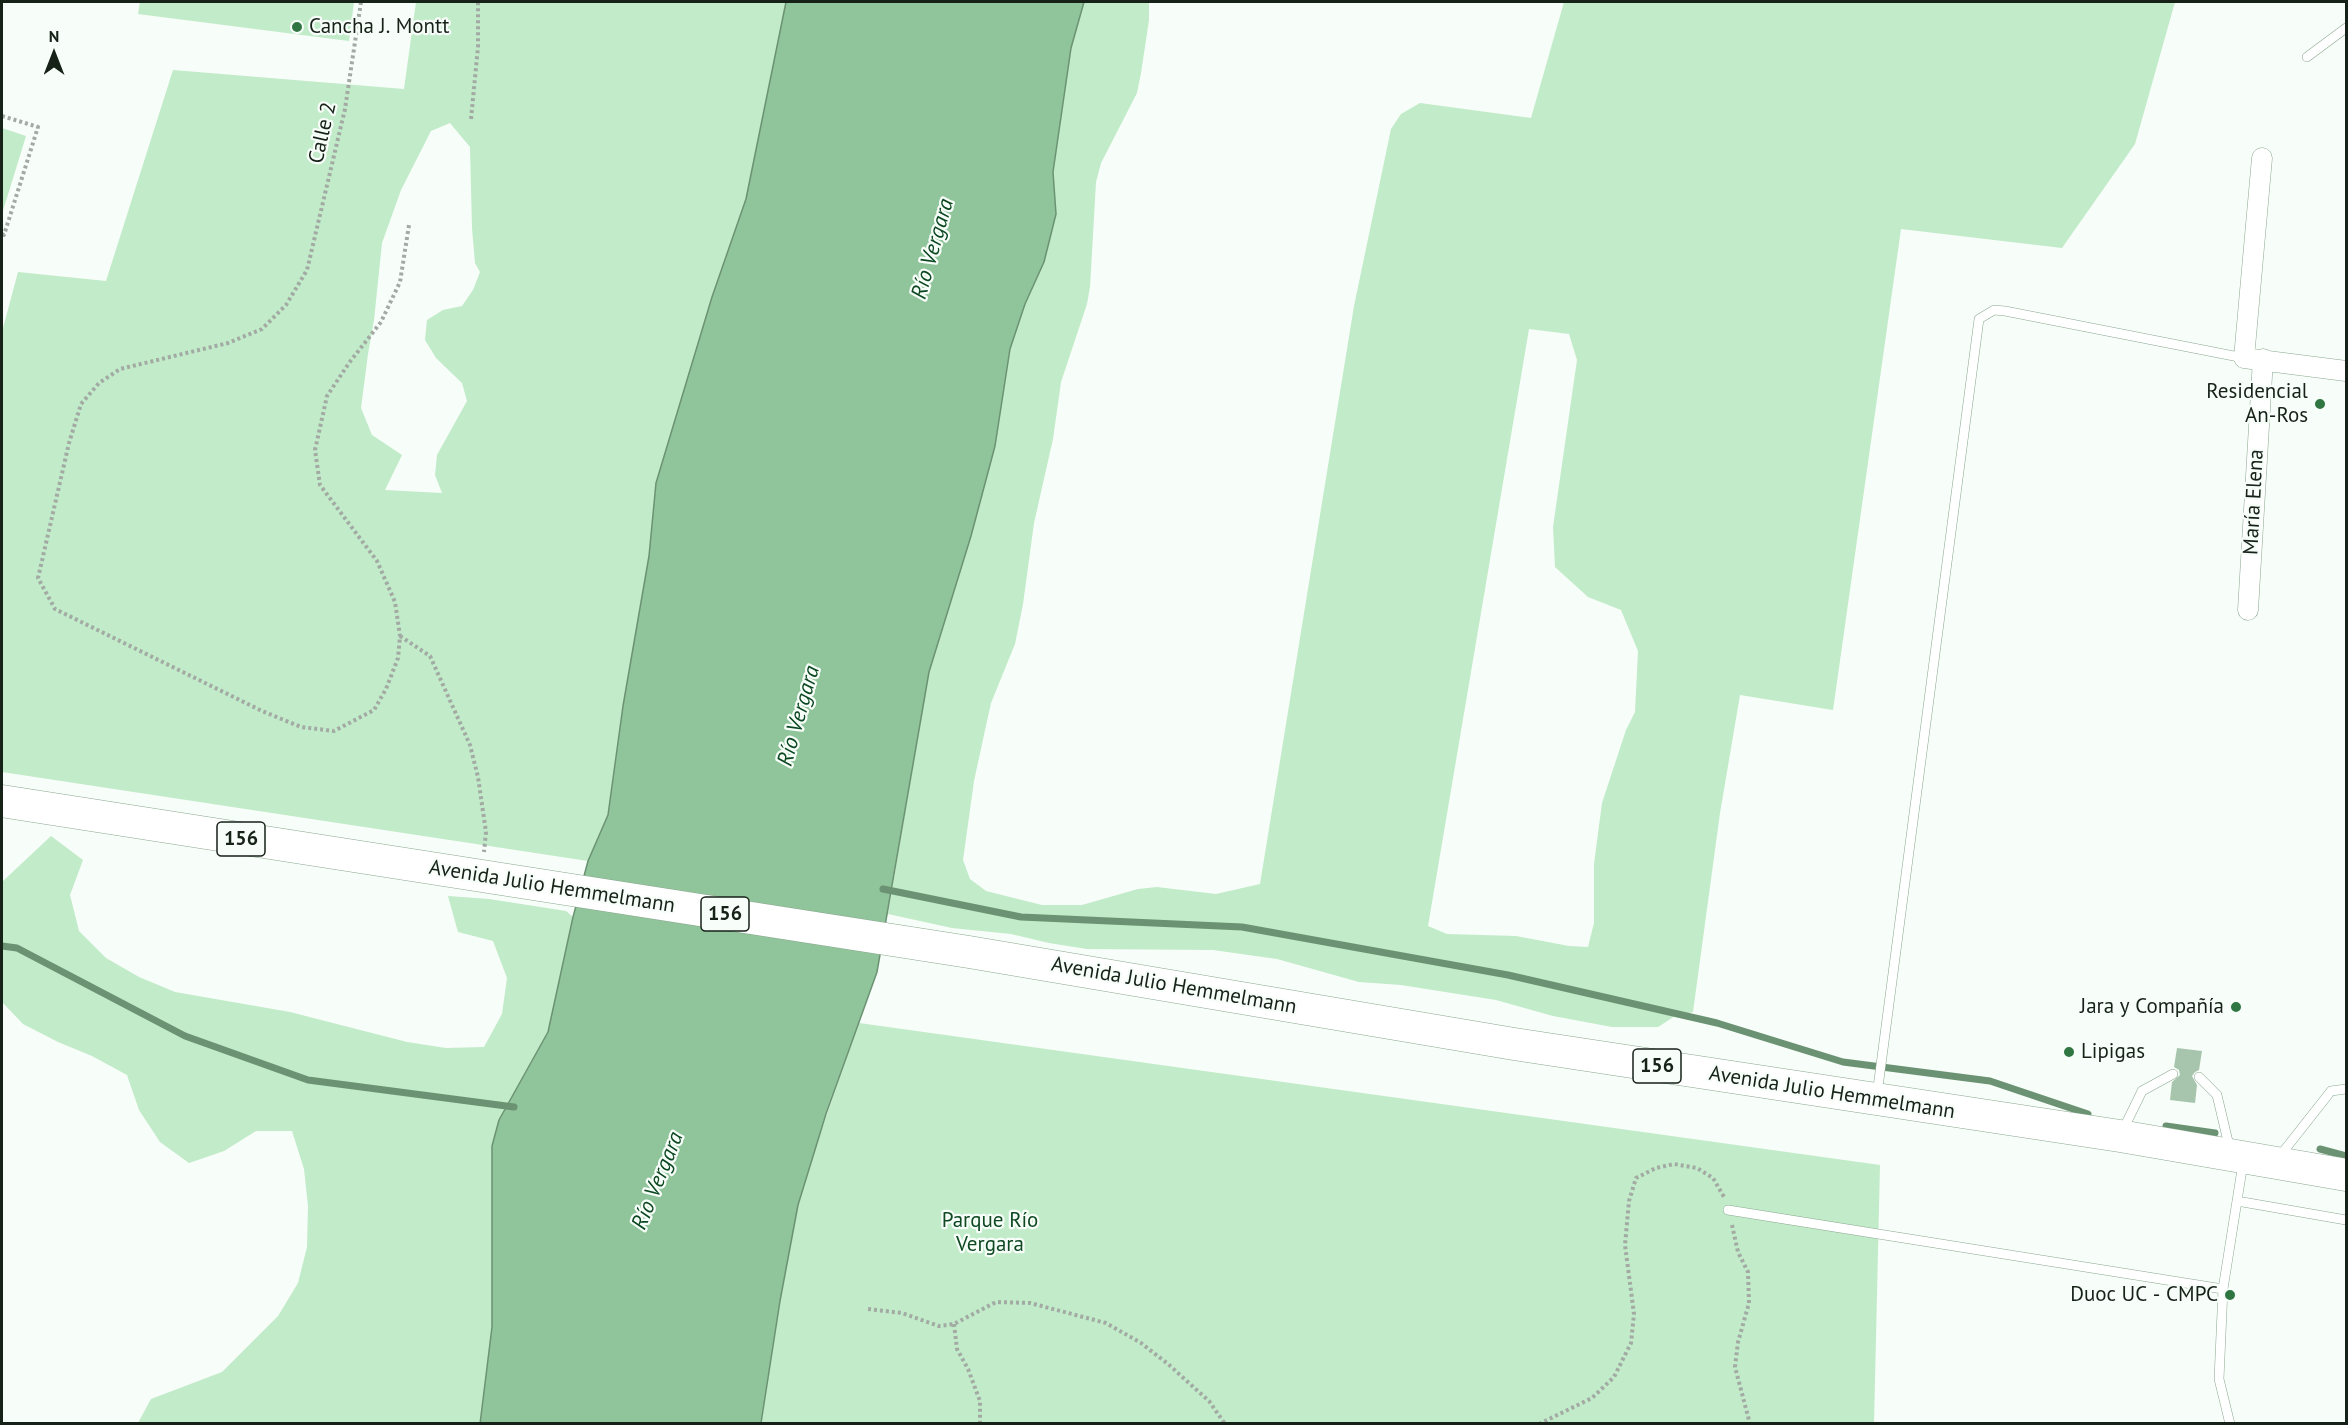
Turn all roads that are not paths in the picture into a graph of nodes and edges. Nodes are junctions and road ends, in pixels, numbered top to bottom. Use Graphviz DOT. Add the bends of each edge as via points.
graph roads {
  1 [pos="2346,28"];
  2 [pos="2307,57"];
  3 [pos="2262,158"];
  4 [pos="2254,358"];
  5 [pos="2346,371"];
  6 [pos="2248,610"];
  7 [pos="2,801"];
  8 [pos="2173,1074"];
  9 [pos="2199,1077"];
  10 [pos="2346,1089"];
  11 [pos="1876,1100"];
  12 [pos="2120,1136"];
  13 [pos="2237,1157"];
  14 [pos="2274,1164"];
  15 [pos="2346,1175"];
  16 [pos="2237,1202"];
  17 [pos="1728,1210"];
  18 [pos="2346,1220"];
  19 [pos="2223,1289"];
  20 [pos="2230,1424"];
  1 -- 2 [label="lane"];
  3 -- 4 [label="street, María Elena"];
  4 -- 5 [label="street"];
  4 -- 6 [label="street, María Elena"];
  4 -- 11 [label="lane" via="2005,311 1994,310 1979,319"];
  7 -- 11 [label="highway, Avenida Julio Hemmelmann / 156" via="969,952 1514,1044"];
  8 -- 12 [label="lane" via="2142,1091"];
  9 -- 13 [label="lane" via="2217,1095"];
  10 -- 14 [label="lane" via="2331,1091"];
  11 -- 12 [label="highway, Avenida Julio Hemmelmann / 156"];
  12 -- 13 [label="highway, Avenida Julio Hemmelmann / 156"];
  13 -- 14 [label="highway, Avenida Julio Hemmelmann / 156"];
  13 -- 16 [label="lane"];
  14 -- 15 [label="highway, Avenida Julio Hemmelmann / 156"];
  16 -- 18 [label="lane"];
  16 -- 19 [label="lane"];
  17 -- 19 [label="lane"];
  19 -- 20 [label="lane" via="2219,1379"];
}
